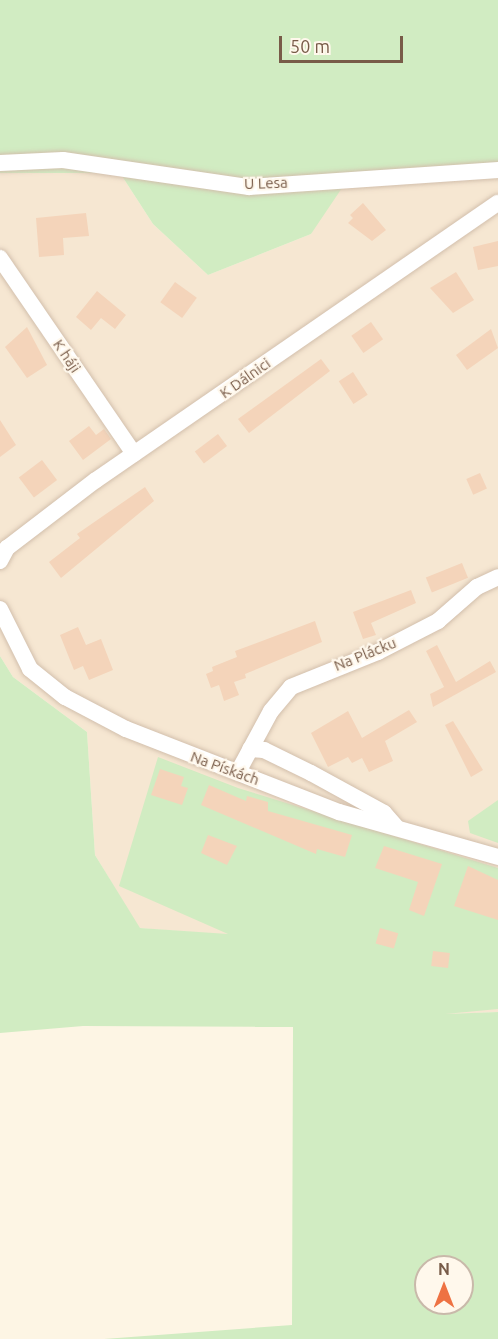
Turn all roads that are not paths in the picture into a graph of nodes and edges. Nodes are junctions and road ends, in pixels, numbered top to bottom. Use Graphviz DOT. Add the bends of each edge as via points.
graph roads {
  1 [pos="0,163"];
  2 [pos="498,170"];
  3 [pos="498,203"];
  4 [pos="0,258"];
  5 [pos="134,454"];
  6 [pos="0,561"];
  7 [pos="498,577"];
  8 [pos="0,609"];
  9 [pos="250,749"];
  10 [pos="238,772"];
  11 [pos="397,828"];
  12 [pos="498,857"];
  1 -- 2 [label="street, U Lesa" via="63,160 249,187"];
  3 -- 5 [label="street, K Dálnici"];
  4 -- 5 [label="street, K háji"];
  5 -- 6 [label="street, K Dálnici" via="7,548"];
  7 -- 9 [label="street, Na Plácku" via="477,586 438,621 378,652 291,687"];
  8 -- 10 [label="street, Na Pískách" via="30,669 65,697 164,746"];
  9 -- 10 [label="street, Na Plácku"];
  9 -- 11 [label="street" via="264,750 311,773 384,813"];
  10 -- 11 [label="street, Na Pískách" via="339,812"];
  11 -- 12 [label="street, Na Pískách"];
}
